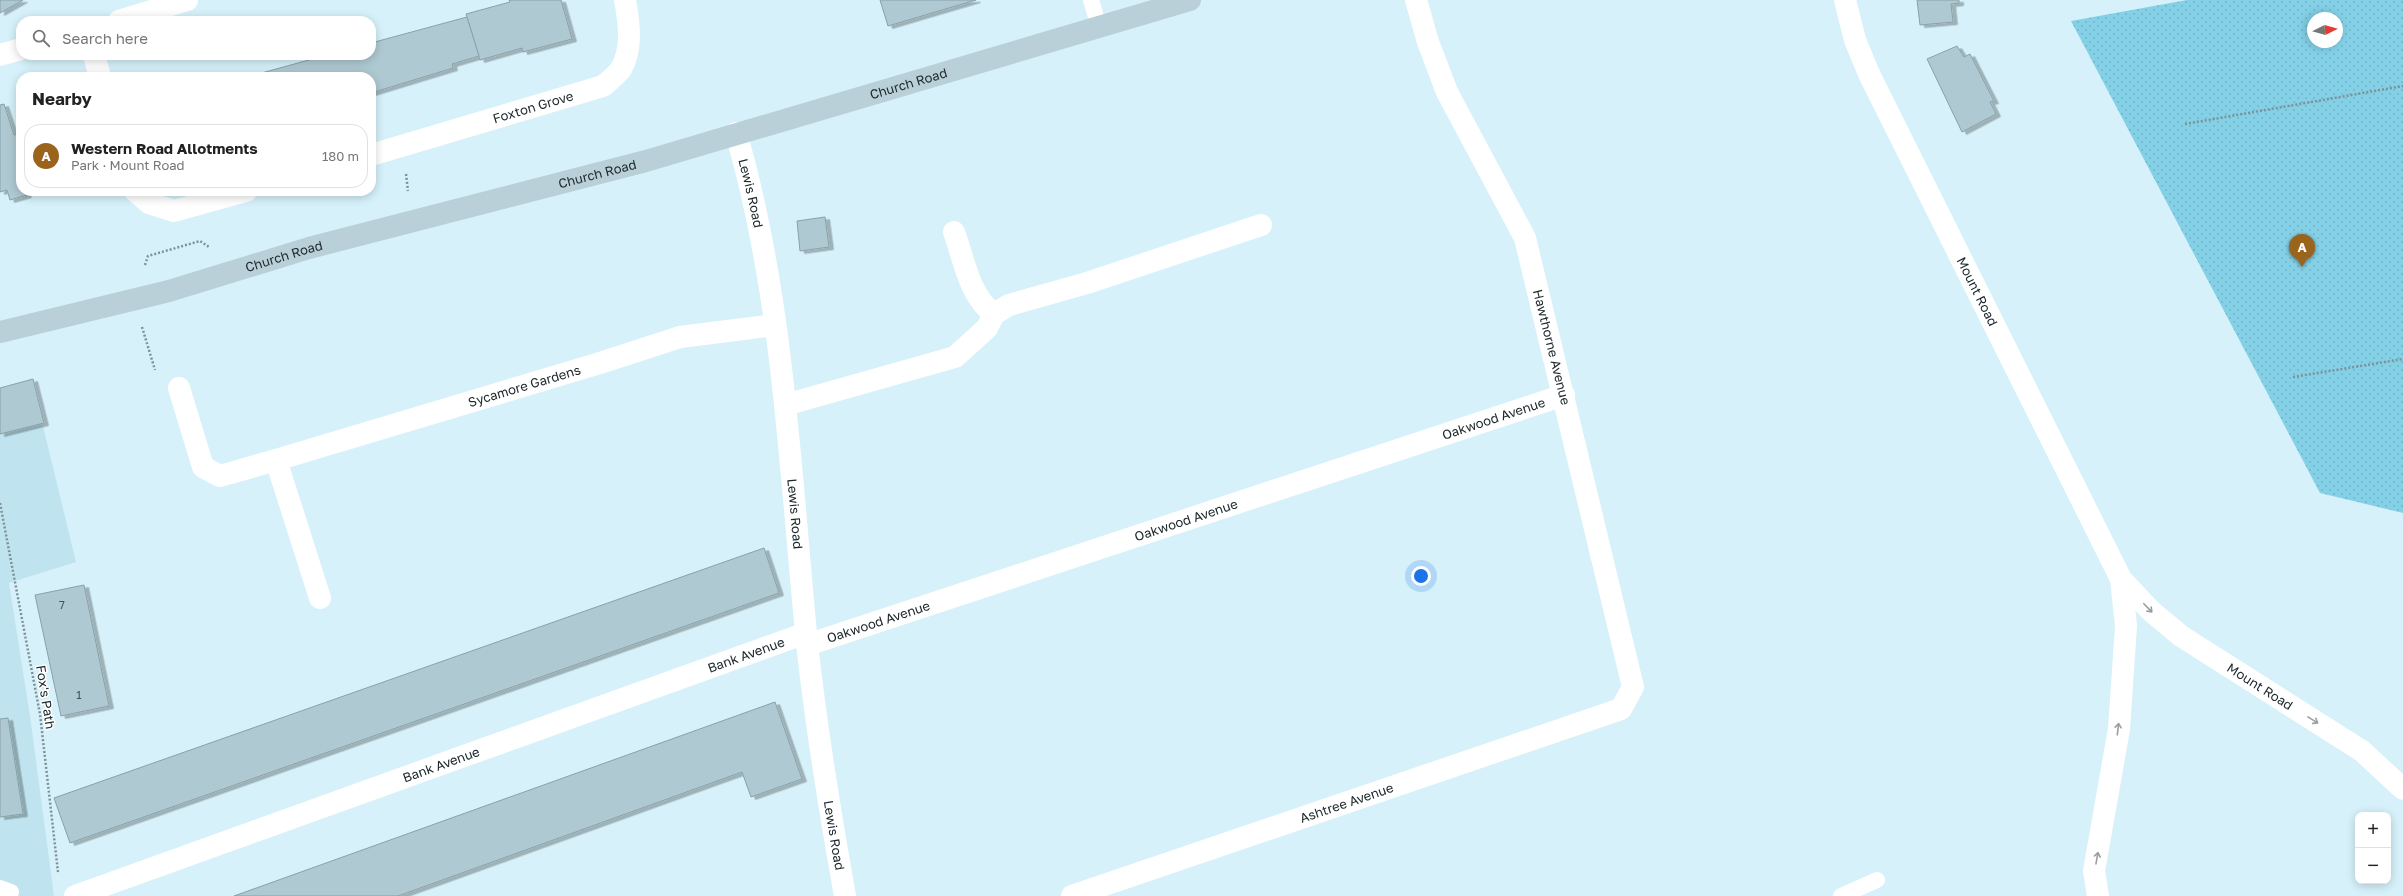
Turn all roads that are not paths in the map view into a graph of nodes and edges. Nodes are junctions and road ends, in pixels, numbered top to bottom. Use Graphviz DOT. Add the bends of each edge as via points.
graph roads {
  1 [pos="187,0"];
  2 [pos="626,0"];
  3 [pos="1091,0"];
  4 [pos="1190,0"];
  5 [pos="1416,0"];
  6 [pos="1845,0"];
  7 [pos="135,16"];
  8 [pos="1099,27"];
  9 [pos="16,50"];
  10 [pos="0,55"];
  11 [pos="95,60"];
  12 [pos="99,72"];
  13 [pos="736,133"];
  14 [pos="376,154"];
  15 [pos="140,196"];
  16 [pos="228,196"];
  17 [pos="1261,225"];
  18 [pos="954,232"];
  19 [pos="994,314"];
  20 [pos="775,325"];
  21 [pos="0,332"];
  22 [pos="179,388"];
  23 [pos="1564,395"];
  24 [pos="785,405"];
  25 [pos="276,460"];
  26 [pos="2122,579"];
  27 [pos="320,598"];
  28 [pos="807,639"];
  29 [pos="1621,709"];
  30 [pos="2403,789"];
  31 [pos="1876,880"];
  32 [pos="75,896"];
  33 [pos="845,896"];
  34 [pos="1072,896"];
  35 [pos="1841,896"];
  36 [pos="2098,896"];
  1 -- 7 [label="street"];
  2 -- 14 [label="street, Foxton Grove" via="629,23 628,50 621,69 603,86"];
  3 -- 8 [label="lane"];
  4 -- 8 [label="street, Church Road"];
  5 -- 23 [label="street, Hawthorne Avenue" via="1428,42 1447,92 1525,238"];
  6 -- 26 [label="street, Mount Road" via="1854,40 1869,74"];
  8 -- 13 [label="street, Church Road"];
  9 -- 10 [label="street"];
  11 -- 12 [label="street"];
  13 -- 20 [label="street, Lewis Road" via="761,231"];
  13 -- 21 [label="street, Church Road" via="639,162 309,248 205,281"];
  15 -- 16 [label="street" via="148,203 174,211"];
  17 -- 19 [label="street" via="1087,283 1008,305"];
  18 -- 19 [label="street" via="974,290 986,308"];
  19 -- 24 [label="street" via="987,328 955,357"];
  20 -- 24 [label="street, Lewis Road"];
  20 -- 25 [label="street, Sycamore Gardens" via="680,337"];
  22 -- 25 [label="street, Sycamore Gardens" via="203,467 220,476"];
  23 -- 28 [label="street, Oakwood Avenue"];
  23 -- 29 [label="street, Hawthorne Avenue" via="1634,687"];
  24 -- 28 [label="street, Lewis Road"];
  25 -- 27 [label="street"];
  26 -- 30 [label="street, Mount Road, one-way" via="2151,611 2181,636 2362,751"];
  36 -- 26 [label="street, Mount Road, one-way" via="2094,871 2119,722 2126,626"];
  28 -- 32 [label="street, Bank Avenue"];
  28 -- 33 [label="street, Lewis Road"];
  29 -- 34 [label="street, Ashtree Avenue"];
  31 -- 35 [label="lane"];
}
